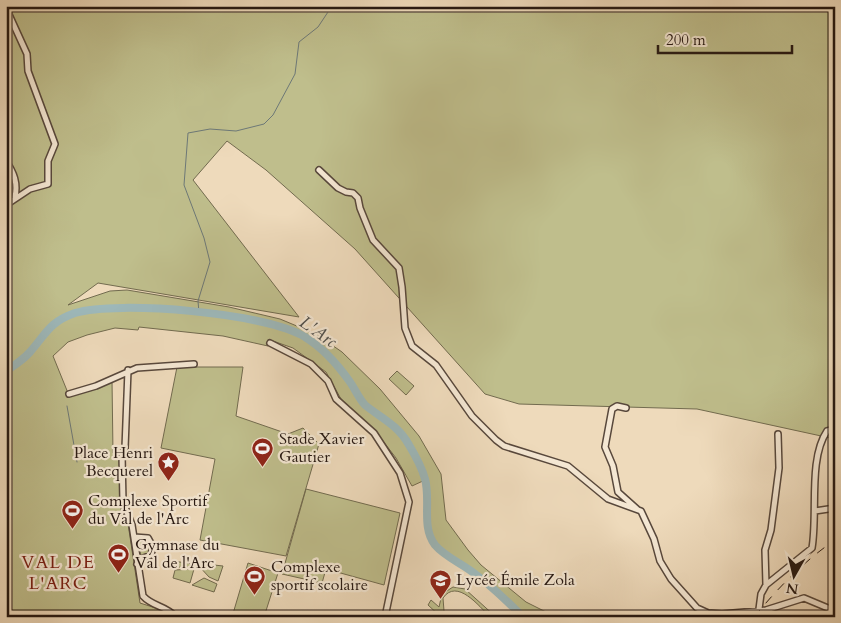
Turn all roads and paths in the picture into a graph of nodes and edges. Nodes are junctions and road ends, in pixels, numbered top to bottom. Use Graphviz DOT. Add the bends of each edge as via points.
graph roads {
  1 [pos="6,8"];
  2 [pos="6,160"];
  3 [pos="319,170"];
  4 [pos="15,198"];
  5 [pos="6,205"];
  6 [pos="270,343"];
  7 [pos="194,364"];
  8 [pos="128,370"];
  9 [pos="69,394"];
  10 [pos="626,408"];
  11 [pos="835,429"];
  12 [pos="778,434"];
  13 [pos="835,508"];
  14 [pos="638,509"];
  15 [pos="815,511"];
  16 [pos="134,536"];
  17 [pos="137,564"];
  18 [pos="766,585"];
  19 [pos="760,609"];
  20 [pos="835,611"];
  21 [pos="176,617"];
  22 [pos="385,617"];
  1 -- 4 [label="street" via="27,54 30,78 55,144 48,161 45,186 30,189"];
  2 -- 4 [label="street" via="15,174"];
  3 -- 14 [label="street" via="338,188 358,198 373,240 399,268 407,336 412,346 436,365 472,416 504,446 568,466 608,499"];
  4 -- 5 [label="street"];
  6 -- 22 [label="street" via="311,364 328,381 336,399 374,433 400,473 409,502"];
  7 -- 8 [label="street"];
  8 -- 9 [label="street"];
  8 -- 16 [label="street" via="122,455 123,502"];
  10 -- 14 [label="street" via="617,406 612,409 605,447 618,492"];
  11 -- 15 [label="street" via="827,431 816,454"];
  12 -- 18 [label="street" via="779,468 771,530 765,550"];
  13 -- 15 [label="street"];
  14 -- 19 [label="street" via="644,515 660,561 697,608 722,614"];
  15 -- 18 [label="street" via="812,548"];
  16 -- 17 [label="street"];
  16 -- 17 [label="street" via="148,538 153,547 151,555"];
  17 -- 21 [label="street" via="143,596 167,608"];
  18 -- 19 [label="street" via="761,594"];
  19 -- 20 [label="street" via="775,608 804,598"];
}
